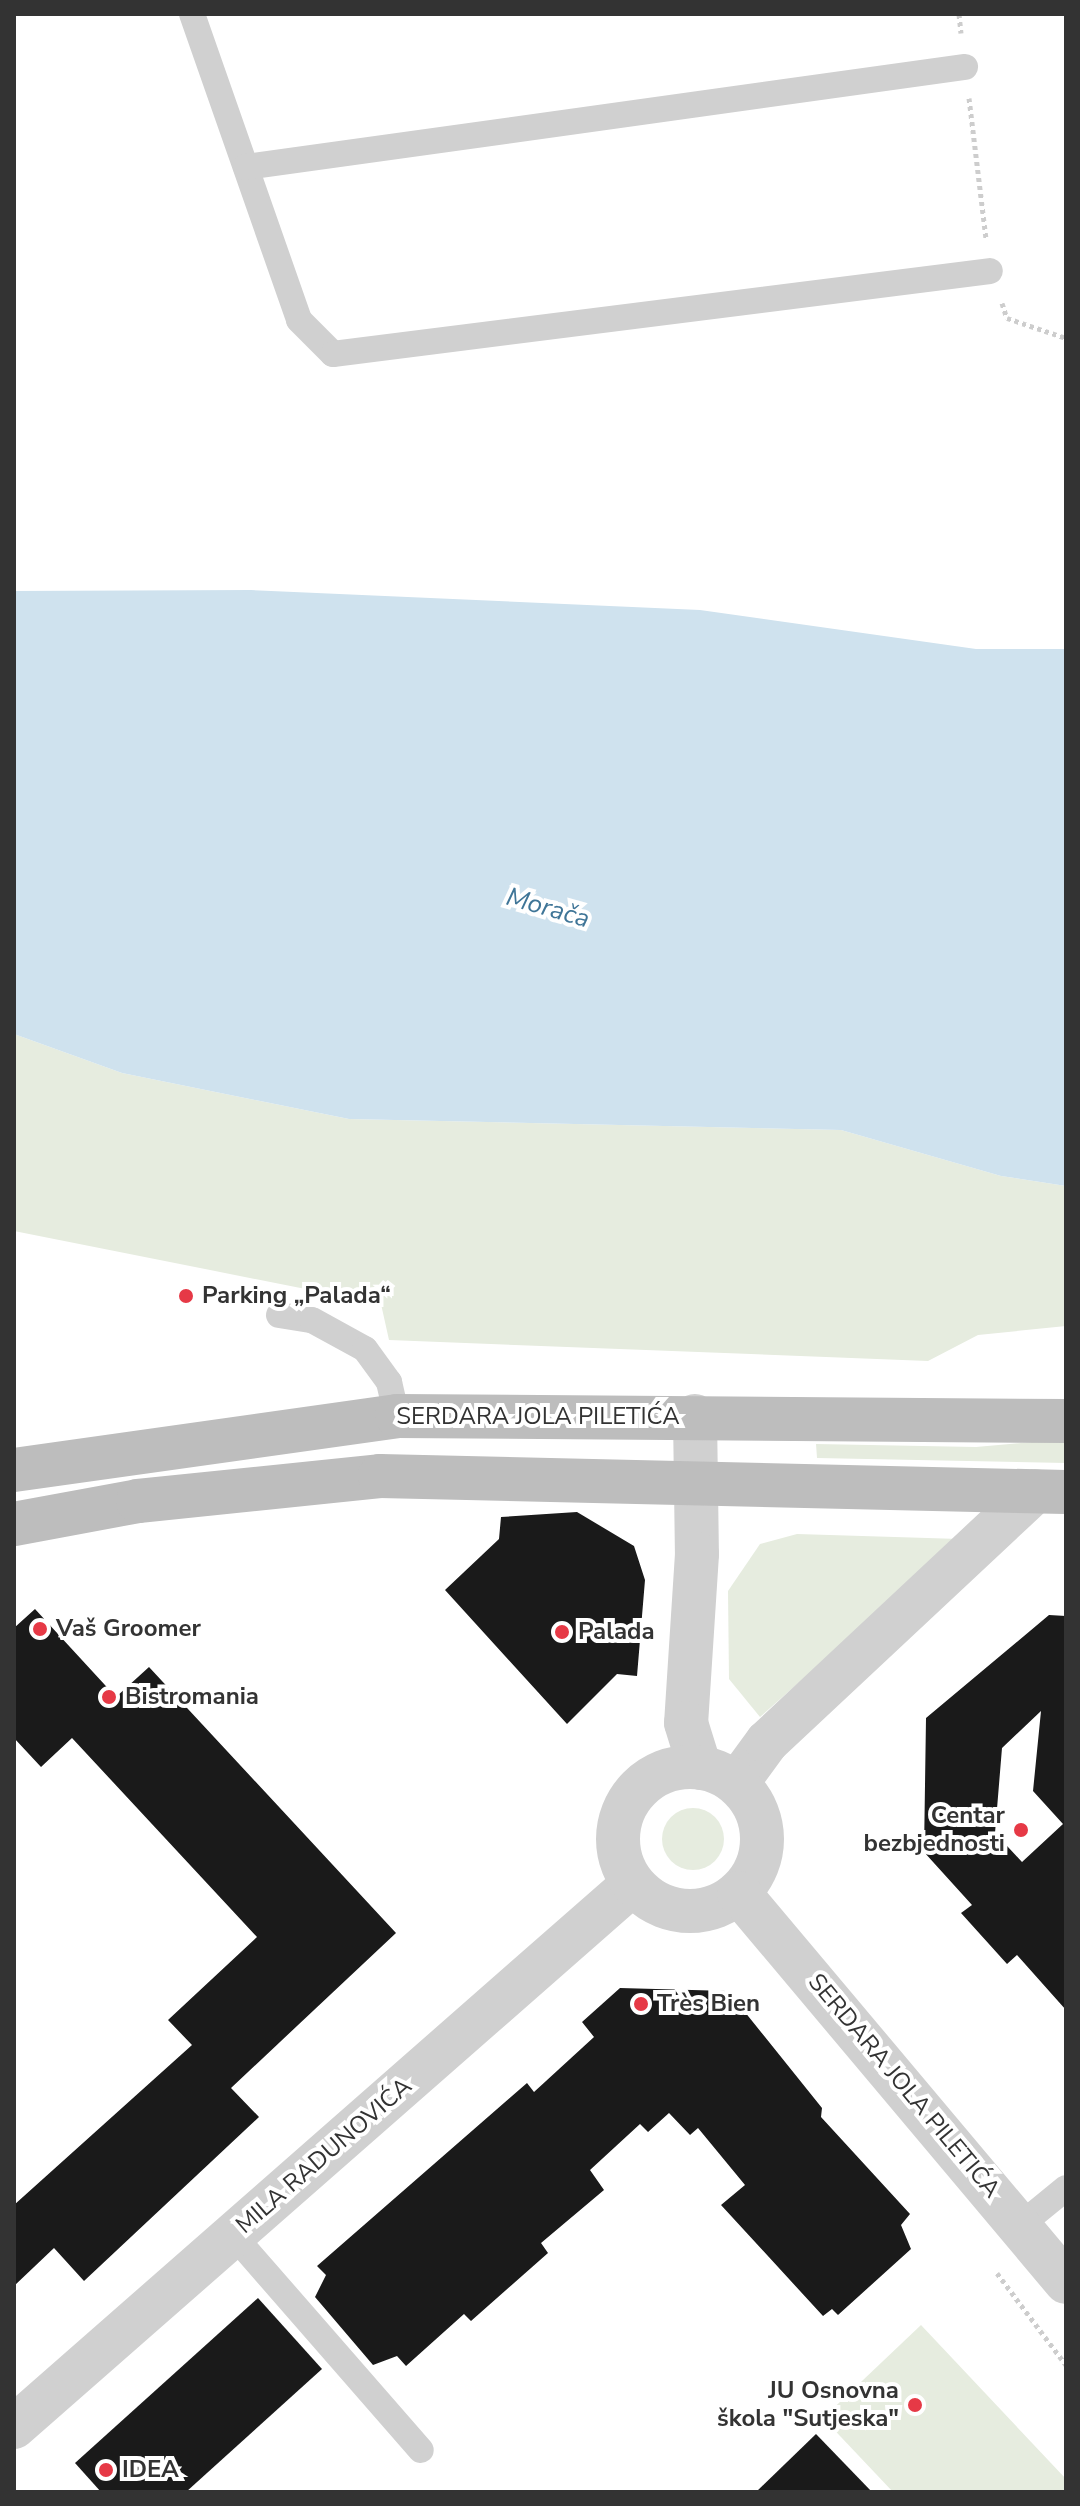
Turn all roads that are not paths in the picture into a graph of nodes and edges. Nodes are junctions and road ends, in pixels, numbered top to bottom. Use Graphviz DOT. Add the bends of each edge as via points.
graph roads {
  1 [pos="192,14"];
  2 [pos="965,67"];
  3 [pos="246,167"];
  4 [pos="990,271"];
  5 [pos="279,1315"];
  6 [pos="397,1416"];
  7 [pos="695,1416"];
  8 [pos="1066,1421"];
  9 [pos="14,1470"];
  10 [pos="697,1486"];
  11 [pos="1050,1491"];
  12 [pos="14,1524"];
  13 [pos="719,1776"];
  14 [pos="633,1884"];
  15 [pos="739,1893"];
  16 [pos="1066,2188"];
  17 [pos="1022,2224"];
  18 [pos="234,2236"];
  19 [pos="1066,2282"];
  20 [pos="14,2427"];
  21 [pos="421,2450"];
  1 -- 3 [label="lane"];
  2 -- 3 [label="lane"];
  3 -- 4 [label="lane" via="299,320 320,347 346,356"];
  5 -- 6 [label="lane" via="312,1320 365,1349 389,1382"];
  6 -- 7 [label="main road, SERDARA JOLA PILETIĆA"];
  6 -- 9 [label="main road, SERDARA JOLA PILETIĆA"];
  7 -- 8 [label="main road, SERDARA JOLA PILETIĆA"];
  7 -- 10 [label="street"];
  10 -- 11 [label="main road"];
  10 -- 12 [label="main road" via="380,1476 138,1501"];
  10 -- 13 [label="street" via="686,1723"];
  11 -- 13 [label="street" via="767,1742"];
  13 -- 14 [label="street" via="675,1768 633,1794 622,1817 619,1852"];
  13 -- 15 [label="street" via="756,1808 763,1838 757,1868"];
  14 -- 15 [label="street" via="673,1910 719,1906"];
  14 -- 18 [label="street, MILA RADUNOVIĆA"];
  15 -- 17 [label="street, SERDARA JOLA PILETIĆA"];
  16 -- 17 [label="lane"];
  17 -- 19 [label="street, SERDARA JOLA PILETIĆA"];
  18 -- 20 [label="street, MILA RADUNOVIĆA"];
  18 -- 21 [label="lane"];
}
